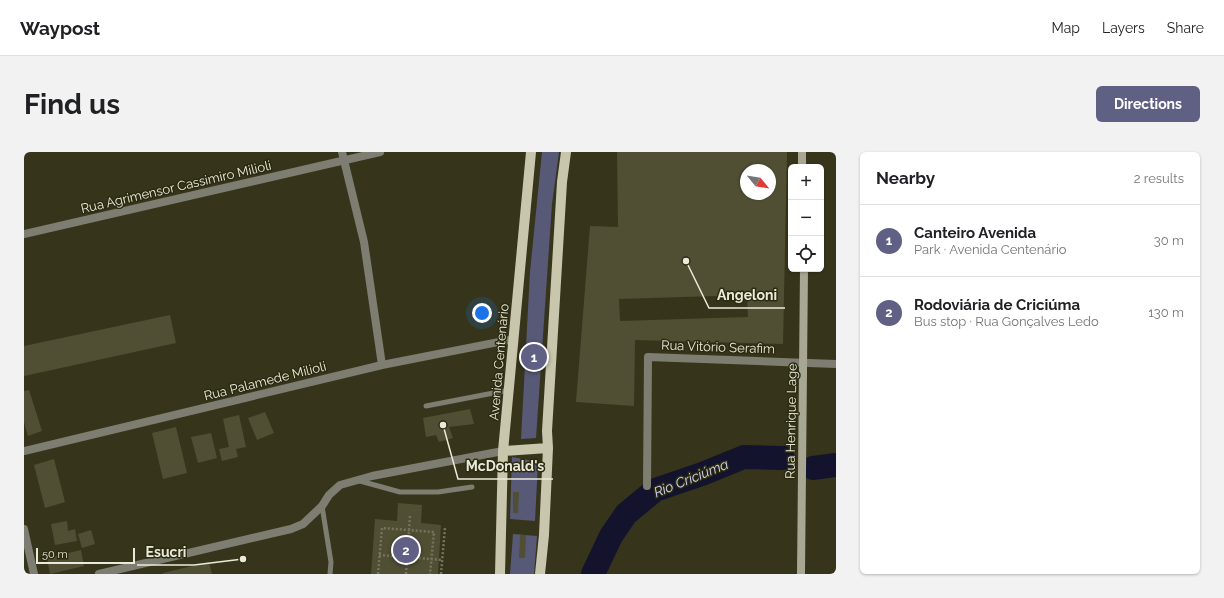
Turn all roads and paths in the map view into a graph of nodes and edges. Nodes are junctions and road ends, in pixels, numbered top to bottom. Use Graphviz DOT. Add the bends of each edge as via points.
graph roads {
  1 [pos="380,152"];
  2 [pos="531,152"];
  3 [pos="566,152"];
  4 [pos="802,152"];
  5 [pos="343,156"];
  6 [pos="802,164"];
  7 [pos="24,234"];
  8 [pos="804,272"];
  9 [pos="514,339"];
  10 [pos="804,362"];
  11 [pos="836,364"];
  12 [pos="382,365"];
  13 [pos="510,389"];
  14 [pos="426,406"];
  15 [pos="548,448"];
  16 [pos="24,451"];
  17 [pos="504,451"];
  18 [pos="358,480"];
  19 [pos="647,486"];
  20 [pos="472,487"];
  21 [pos="322,506"];
  22 [pos="410,516"];
  23 [pos="445,526"];
  24 [pos="24,529"];
  25 [pos="408,530"];
  26 [pos="379,556"];
  27 [pos="407,558"];
  28 [pos="432,559"];
  29 [pos="442,560"];
  30 [pos="34,574"];
  31 [pos="99,574"];
  32 [pos="330,574"];
  33 [pos="378,574"];
  34 [pos="406,574"];
  35 [pos="430,574"];
  36 [pos="442,574"];
  37 [pos="500,574"];
  38 [pos="540,574"];
  39 [pos="802,574"];
  1 -- 5 [label="street, Rua Agrimensor Cassimiro Milioli"];
  2 -- 9 [label="main road, Avenida Centenário"];
  3 -- 15 [label="main road" via="562,182"];
  4 -- 6 [label="main road"];
  5 -- 7 [label="street, Rua Agrimensor Cassimiro Milioli"];
  5 -- 12 [label="street" via="364,242"];
  8 -- 10 [label="main road, Rua Henrique Lage"];
  9 -- 12 [label="street, Rua Palamede Milioli"];
  9 -- 13 [label="main road, Avenida Centenário"];
  10 -- 11 [label="street, Rua Vitório Serafim"];
  10 -- 19 [label="street, Rua Vitório Serafim" via="648,357"];
  10 -- 39 [label="main road, Rua Henrique Lage"];
  12 -- 16 [label="street, Rua Palamede Milioli"];
  13 -- 14 [label="lane"];
  13 -- 17 [label="main road, Avenida Centenário"];
  15 -- 17 [label="main road"];
  15 -- 38 [label="main road"];
  17 -- 18 [label="street"];
  17 -- 37 [label="main road, Avenida Centenário"];
  18 -- 20 [label="lane" via="400,492 438,492"];
  18 -- 21 [label="street" via="340,485"];
  21 -- 31 [label="street" via="303,524 291,529"];
  21 -- 32 [label="lane" via="331,562"];
  22 -- 25 [label="path"];
  23 -- 29 [label="path"];
  24 -- 30 [label="street"];
  25 -- 26 [label="path" via="382,528"];
  25 -- 27 [label="path"];
  25 -- 28 [label="path" via="434,532"];
  26 -- 27 [label="path"];
  26 -- 33 [label="path"];
  27 -- 28 [label="path"];
  27 -- 34 [label="path"];
  28 -- 29 [label="path"];
  28 -- 35 [label="path"];
  29 -- 36 [label="path"];
}
